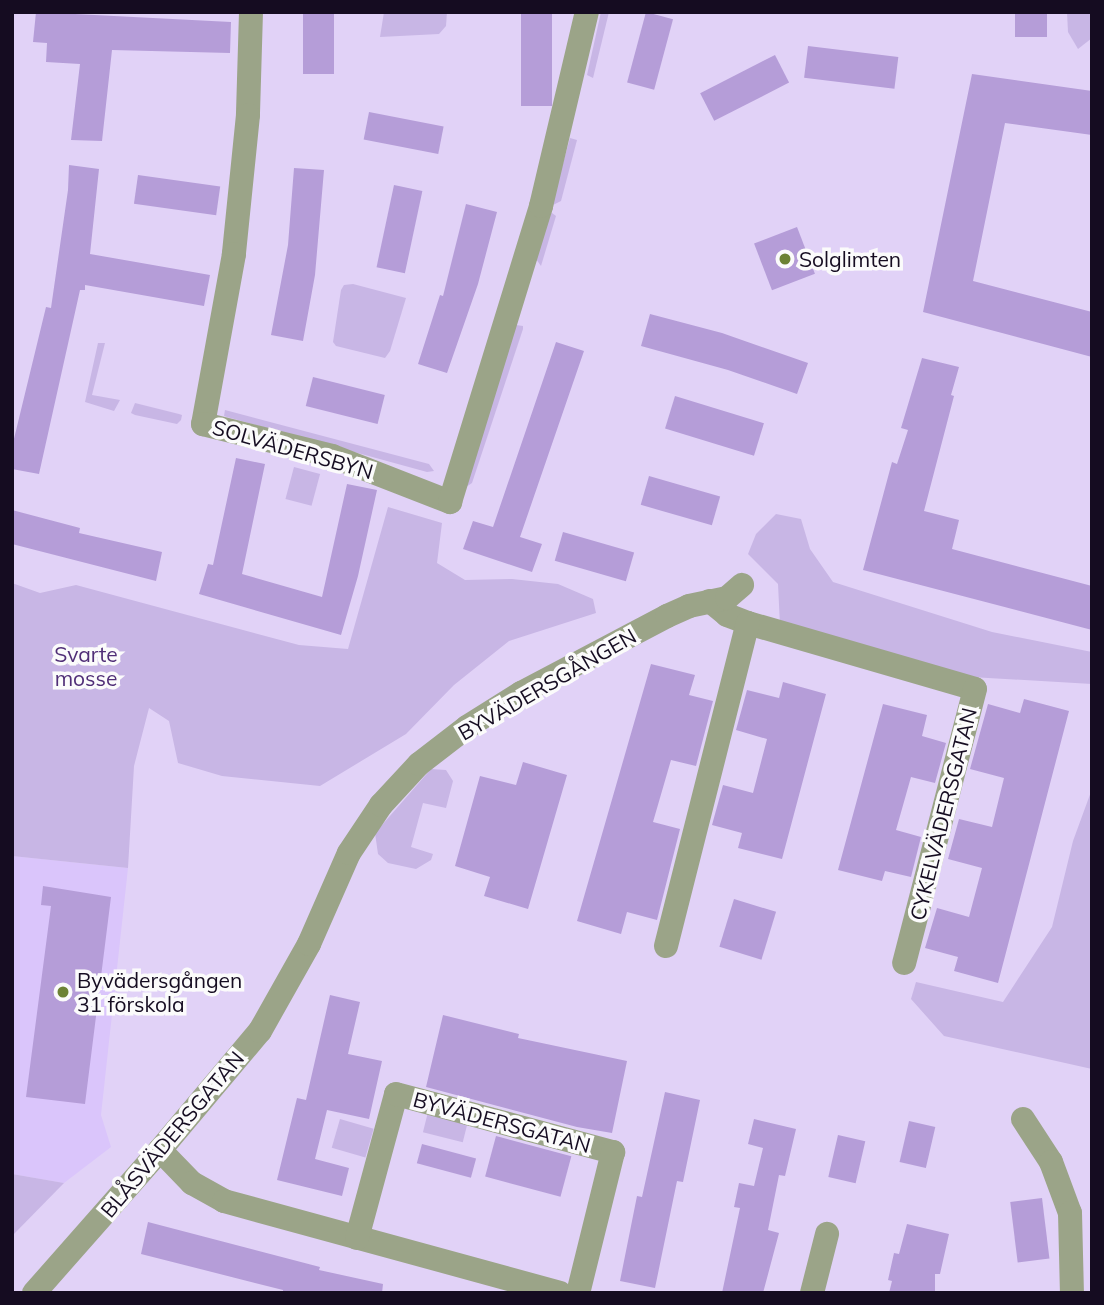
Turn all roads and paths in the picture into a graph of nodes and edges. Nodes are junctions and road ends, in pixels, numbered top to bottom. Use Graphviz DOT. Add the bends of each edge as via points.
graph roads {
  1 [pos="251,12"];
  2 [pos="587,12"];
  3 [pos="742,585"];
  4 [pos="710,601"];
  5 [pos="748,623"];
  6 [pos="666,946"];
  7 [pos="904,963"];
  8 [pos="298,966"];
  9 [pos="1023,1119"];
  10 [pos="160,1150"];
  11 [pos="827,1234"];
  12 [pos="357,1238"];
  13 [pos="34,1293"];
  14 [pos="560,1293"];
  15 [pos="578,1293"];
  16 [pos="812,1293"];
  17 [pos="1072,1293"];
  1 -- 2 [label="street, SOLVÄDERSBYN" via="248,115 234,254 203,424 332,456 450,502 541,206"];
  3 -- 4 [label="street, BYVÄDERSGÅNGEN" via="727,598"];
  4 -- 5 [label="street, CYKELVÄDERSGATAN" via="727,615"];
  4 -- 8 [label="street, BYVÄDERSGÅNGEN" via="667,616 521,693 441,745 396,788 363,830"];
  5 -- 6 [label="street"];
  5 -- 7 [label="street, CYKELVÄDERSGATAN" via="975,689"];
  8 -- 10 [label="street, BLÅSVÄDERSGATAN" via="260,1031"];
  9 -- 17 [label="street" via="1051,1161 1070,1213"];
  10 -- 12 [label="street" via="208,1194"];
  10 -- 13 [label="street, BLÅSVÄDERSGATAN"];
  11 -- 16 [label="street"];
  12 -- 14 [label="street"];
  12 -- 15 [label="street, BYVÄDERSGATAN" via="396,1094 613,1152"];
}
